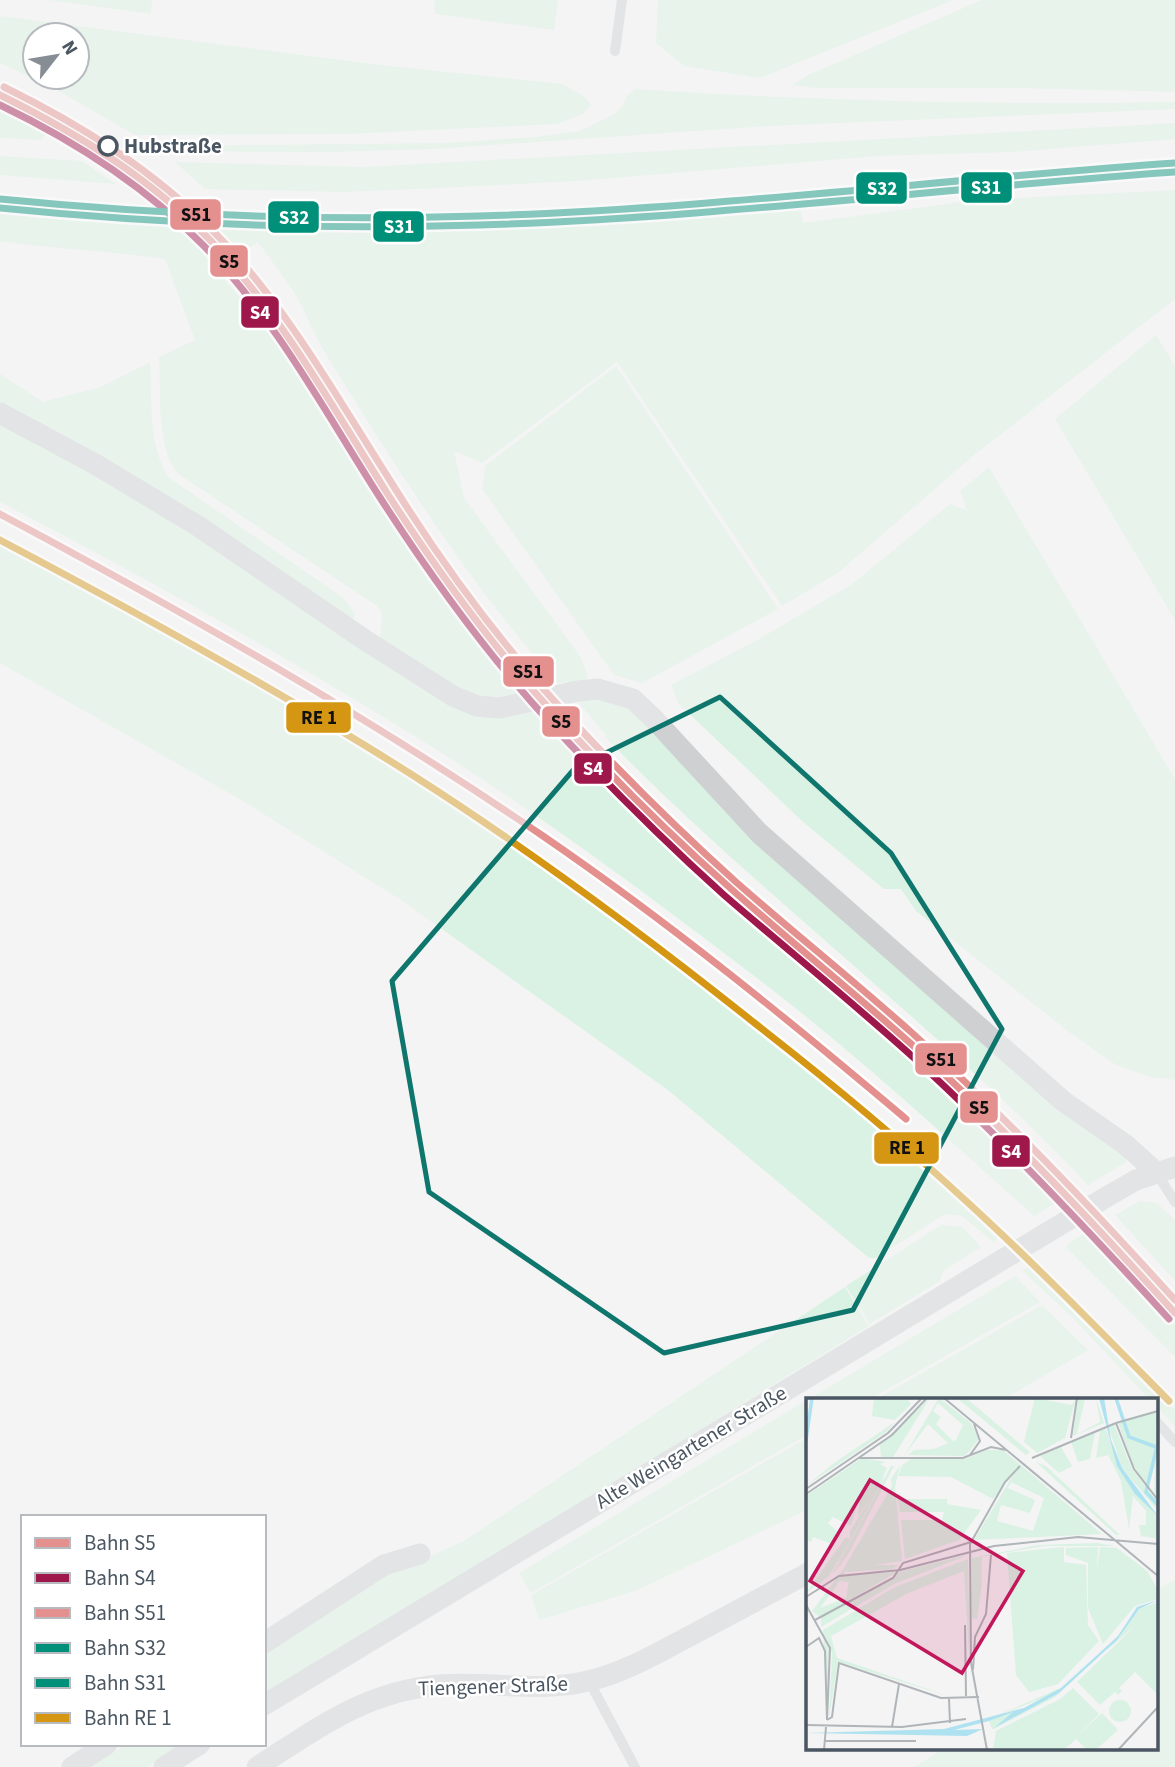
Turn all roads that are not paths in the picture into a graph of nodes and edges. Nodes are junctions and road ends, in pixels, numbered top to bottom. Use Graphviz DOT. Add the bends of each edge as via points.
graph roads {
  1 [pos="622,0"];
  2 [pos="615,51"];
  3 [pos="0,413"];
  4 [pos="1165,1169"];
  5 [pos="1175,1202"];
  6 [pos="1158,1423"];
  7 [pos="1175,1442"];
  8 [pos="421,1554"];
  9 [pos="806,1574"];
  10 [pos="266,1642"];
  11 [pos="589,1681"];
  12 [pos="266,1704"];
  13 [pos="104,1746"];
  14 [pos="197,1746"];
  15 [pos="72,1767"];
  16 [pos="164,1767"];
  17 [pos="257,1767"];
  18 [pos="635,1767"];
  1 -- 2 [label="lane"];
  3 -- 4 [label="street" via="198,526 453,696 477,706 500,708 598,689 633,699 759,833 1063,1101"];
  4 -- 5 [label="lane"];
  4 -- 12 [label="street, Alte Weingartener Straße" via="1108,1196"];
  6 -- 7 [label="lane"];
  8 -- 10 [label="street" via="384,1564"];
  9 -- 11 [label="street, Tiengener Straße" via="645,1659"];
  11 -- 17 [label="street, Tiengener Straße" via="517,1688 439,1685 384,1696 353,1708"];
  11 -- 18 [label="lane"];
  13 -- 15 [label="street"];
  14 -- 16 [label="street"];
}
